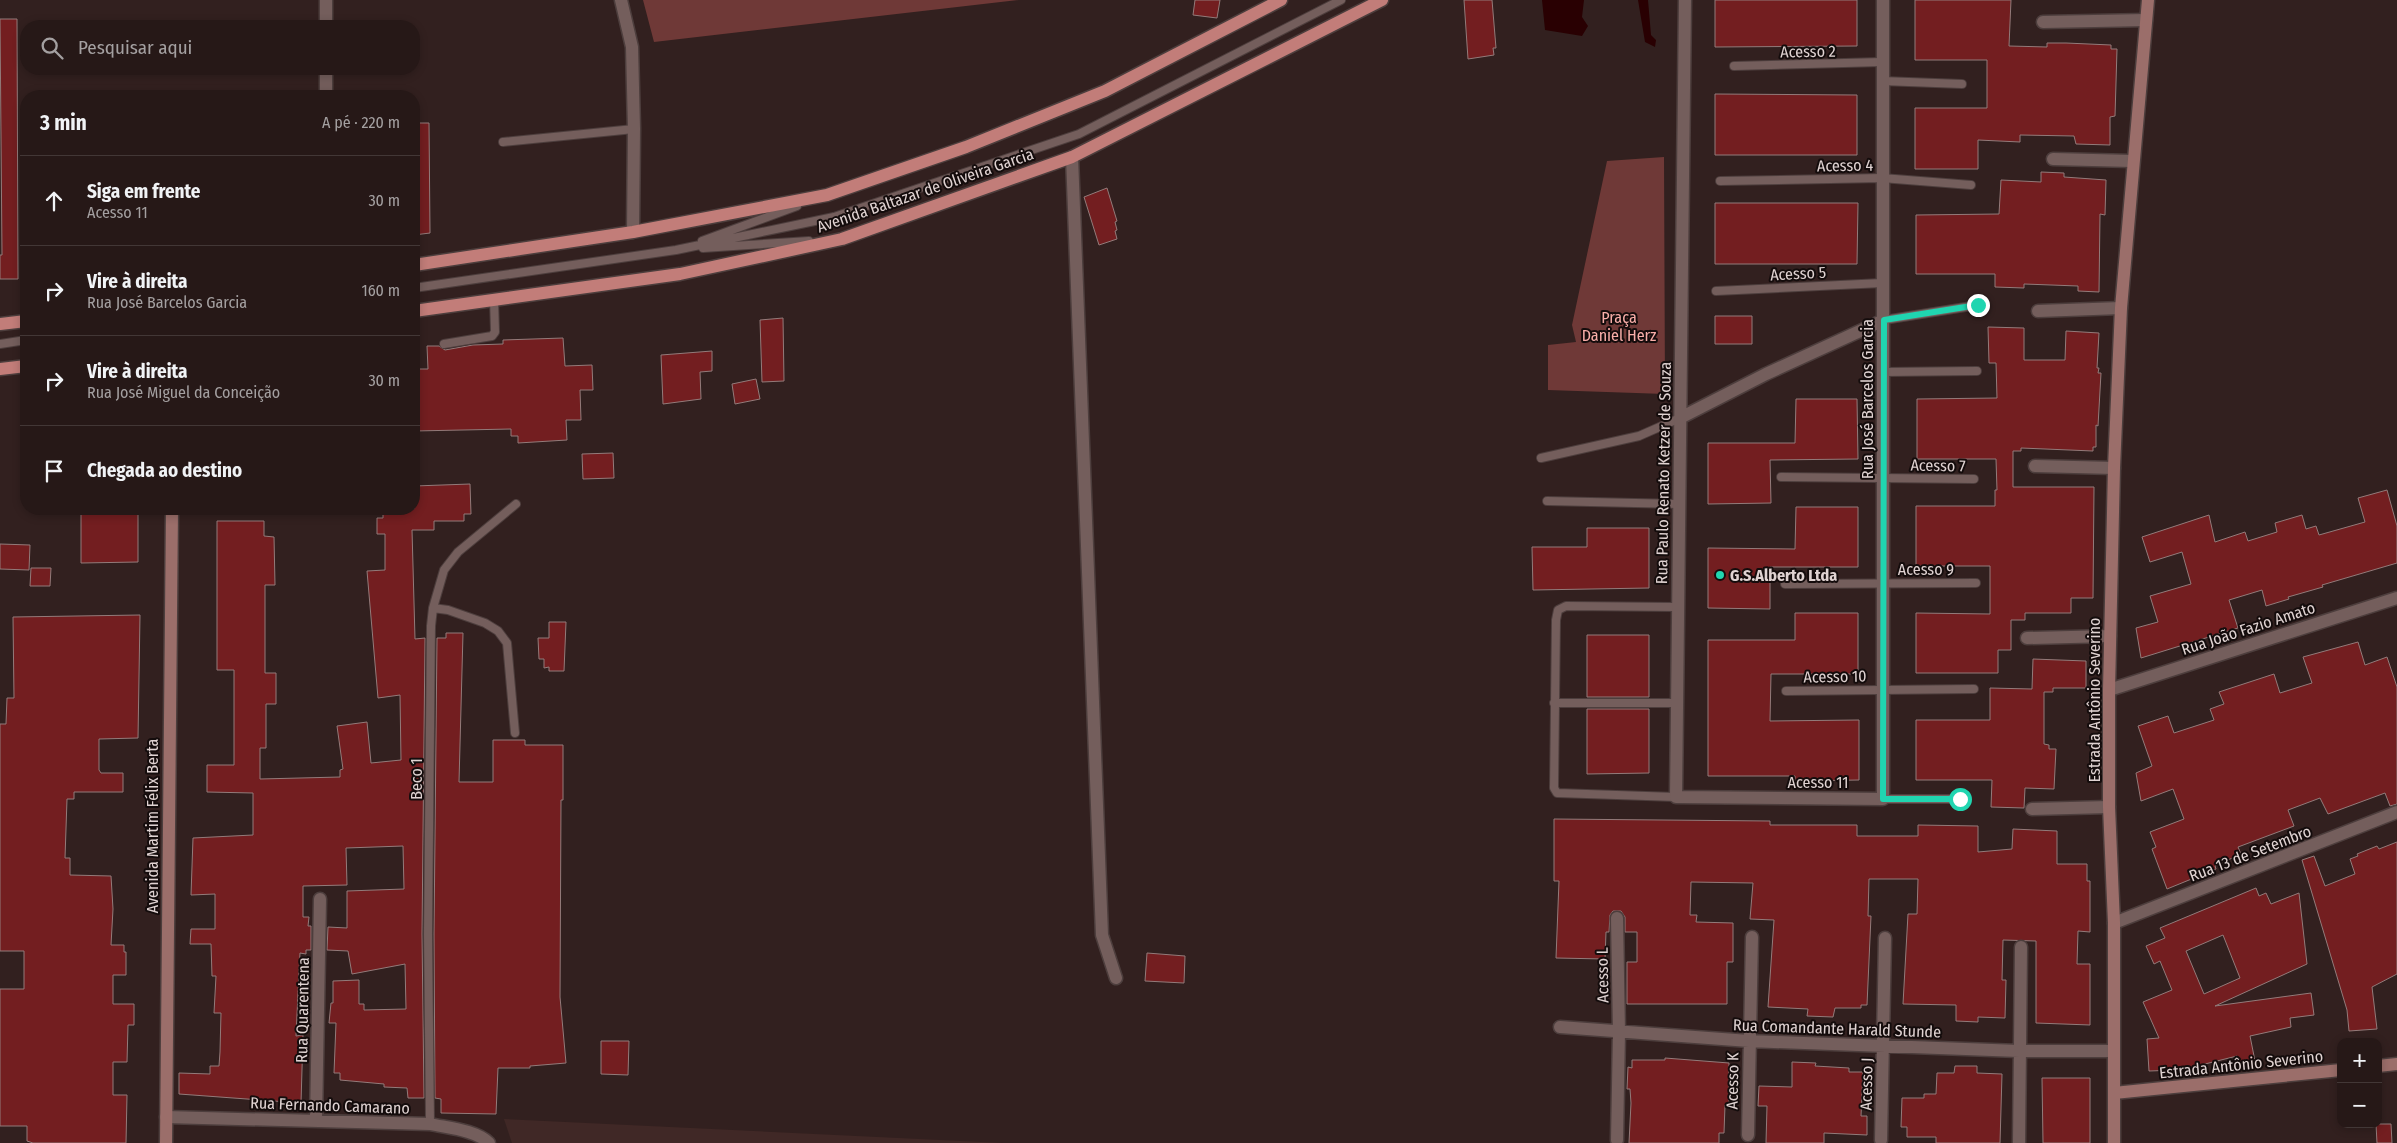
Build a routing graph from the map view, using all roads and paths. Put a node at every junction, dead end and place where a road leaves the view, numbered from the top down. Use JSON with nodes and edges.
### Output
{"nodes":[{"id":1,"x":326,"y":0,"type":"edge"},
{"id":2,"x":621,"y":0,"type":"edge"},
{"id":3,"x":1280,"y":0,"type":"edge"},
{"id":4,"x":1341,"y":0,"type":"edge"},
{"id":5,"x":1382,"y":0,"type":"edge"},
{"id":6,"x":1685,"y":0,"type":"edge"},
{"id":7,"x":1883,"y":0,"type":"edge"},
{"id":8,"x":2148,"y":0,"type":"edge"},
{"id":9,"x":326,"y":20,"type":"edge"},
{"id":10,"x":2146,"y":20,"type":"junction"},
{"id":11,"x":2043,"y":22,"type":"dead end"},
{"id":12,"x":1882,"y":62,"type":"junction"},
{"id":13,"x":1734,"y":66,"type":"dead end"},
{"id":14,"x":326,"y":75,"type":"edge"},
{"id":15,"x":1882,"y":81,"type":"junction"},
{"id":16,"x":1962,"y":84,"type":"dead end"},
{"id":17,"x":326,"y":90,"type":"edge"},
{"id":18,"x":634,"y":129,"type":"junction"},
{"id":19,"x":503,"y":142,"type":"dead end"},
{"id":20,"x":1072,"y":158,"type":"junction"},
{"id":21,"x":2053,"y":159,"type":"dead end"},
{"id":22,"x":2132,"y":161,"type":"junction"},
{"id":23,"x":1882,"y":178,"type":"junction"},
{"id":24,"x":1720,"y":181,"type":"dead end"},
{"id":25,"x":1971,"y":185,"type":"dead end"},
{"id":26,"x":827,"y":194,"type":"junction"},
{"id":27,"x":633,"y":232,"type":"junction"},
{"id":28,"x":842,"y":239,"type":"junction"},
{"id":29,"x":676,"y":250,"type":"junction"},
{"id":30,"x":420,"y":264,"type":"edge"},
{"id":31,"x":1882,"y":283,"type":"junction"},
{"id":32,"x":420,"y":287,"type":"edge"},
{"id":33,"x":1716,"y":291,"type":"dead end"},
{"id":34,"x":494,"y":299,"type":"junction"},
{"id":35,"x":1978,"y":305,"type":"dead end"},
{"id":36,"x":2121,"y":308,"type":"junction"},
{"id":37,"x":420,"y":310,"type":"edge"},
{"id":38,"x":2038,"y":311,"type":"dead end"},
{"id":39,"x":1884,"y":320,"type":"junction"},
{"id":40,"x":20,"y":322,"type":"edge"},
{"id":41,"x":0,"y":324,"type":"edge"},
{"id":42,"x":20,"y":341,"type":"edge"},
{"id":43,"x":0,"y":344,"type":"edge"},
{"id":44,"x":444,"y":344,"type":"dead end"},
{"id":45,"x":20,"y":367,"type":"edge"},
{"id":46,"x":0,"y":369,"type":"edge"},
{"id":47,"x":1977,"y":371,"type":"dead end"},
{"id":48,"x":1882,"y":372,"type":"junction"},
{"id":49,"x":1680,"y":418,"type":"junction"},
{"id":50,"x":1541,"y":458,"type":"dead end"},
{"id":51,"x":2035,"y":466,"type":"dead end"},
{"id":52,"x":2114,"y":468,"type":"junction"},
{"id":53,"x":1781,"y":477,"type":"dead end"},
{"id":54,"x":1883,"y":478,"type":"junction"},
{"id":55,"x":1974,"y":479,"type":"dead end"},
{"id":56,"x":1547,"y":500,"type":"dead end"},
{"id":57,"x":516,"y":504,"type":"dead end"},
{"id":58,"x":1679,"y":504,"type":"junction"},
{"id":59,"x":172,"y":515,"type":"edge"},
{"id":60,"x":1883,"y":583,"type":"junction"},
{"id":61,"x":1976,"y":583,"type":"dead end"},
{"id":62,"x":1785,"y":584,"type":"dead end"},
{"id":63,"x":2397,"y":598,"type":"edge"},
{"id":64,"x":1678,"y":607,"type":"junction"},
{"id":65,"x":433,"y":608,"type":"junction"},
{"id":66,"x":2110,"y":636,"type":"junction"},
{"id":67,"x":2027,"y":638,"type":"dead end"},
{"id":68,"x":1974,"y":689,"type":"dead end"},
{"id":69,"x":1883,"y":690,"type":"junction"},
{"id":70,"x":2108,"y":690,"type":"junction"},
{"id":71,"x":1786,"y":691,"type":"dead end"},
{"id":72,"x":1554,"y":703,"type":"junction"},
{"id":73,"x":1677,"y":703,"type":"junction"},
{"id":74,"x":515,"y":733,"type":"dead end"},
{"id":75,"x":1676,"y":797,"type":"junction"},
{"id":76,"x":1883,"y":799,"type":"junction"},
{"id":77,"x":1960,"y":799,"type":"dead end"},
{"id":78,"x":2109,"y":807,"type":"junction"},
{"id":79,"x":2032,"y":809,"type":"dead end"},
{"id":80,"x":2397,"y":812,"type":"edge"},
{"id":81,"x":320,"y":899,"type":"dead end"},
{"id":82,"x":1617,"y":918,"type":"dead end"},
{"id":83,"x":2114,"y":923,"type":"junction"},
{"id":84,"x":1752,"y":937,"type":"dead end"},
{"id":85,"x":1885,"y":938,"type":"dead end"},
{"id":86,"x":2021,"y":947,"type":"dead end"},
{"id":87,"x":1116,"y":978,"type":"dead end"},
{"id":88,"x":1560,"y":1027,"type":"dead end"},
{"id":89,"x":1619,"y":1032,"type":"junction"},
{"id":90,"x":1749,"y":1041,"type":"junction"},
{"id":91,"x":1882,"y":1046,"type":"junction"},
{"id":92,"x":2020,"y":1051,"type":"junction"},
{"id":93,"x":2113,"y":1051,"type":"junction"},
{"id":94,"x":2397,"y":1064,"type":"edge"},
{"id":95,"x":2382,"y":1066,"type":"edge"},
{"id":96,"x":2337,"y":1070,"type":"edge"},
{"id":97,"x":2114,"y":1093,"type":"junction"},
{"id":98,"x":166,"y":1117,"type":"junction"},
{"id":99,"x":2114,"y":1120,"type":"junction"},
{"id":100,"x":316,"y":1121,"type":"junction"},
{"id":101,"x":430,"y":1124,"type":"junction"},
{"id":102,"x":1748,"y":1135,"type":"dead end"},
{"id":103,"x":1617,"y":1140,"type":"dead end"},
{"id":104,"x":1881,"y":1140,"type":"dead end"},
{"id":105,"x":166,"y":1143,"type":"edge"},
{"id":106,"x":489,"y":1143,"type":"edge"},
{"id":107,"x":2019,"y":1143,"type":"edge"},
{"id":108,"x":2114,"y":1143,"type":"edge"},
{"id":109,"x":2125,"y":1143,"type":"edge"}],
"edges":[{"from":1,"to":9,"type":"street"},
{"from":2,"to":18,"type":"street"},
{"from":3,"to":26,"type":"main road","name":"Avenida Baltazar de Oliveira Garcia"},
{"from":4,"to":29,"type":"lane"},
{"from":5,"to":20,"type":"main road","name":"Avenida Baltazar de Oliveira Garcia"},
{"from":6,"to":49,"type":"street","name":"Rua Paulo Renato Ketzer de Souza"},
{"from":7,"to":12,"type":"street","name":"Rua José Barcelos Garcia"},
{"from":8,"to":10,"type":"main road","name":"Estrada Antônio Severino"},
{"from":10,"to":11,"type":"street"},
{"from":10,"to":22,"type":"main road","name":"Estrada Antônio Severino"},
{"from":12,"to":13,"type":"lane","name":"Acesso 2"},
{"from":12,"to":15,"type":"street","name":"Rua José Barcelos Garcia"},
{"from":14,"to":17,"type":"street"},
{"from":15,"to":16,"type":"lane"},
{"from":15,"to":23,"type":"street","name":"Rua José Barcelos Garcia"},
{"from":18,"to":19,"type":"lane"},
{"from":18,"to":27,"type":"street"},
{"from":20,"to":28,"type":"main road","name":"Avenida Baltazar de Oliveira Garcia"},
{"from":20,"to":87,"type":"street"},
{"from":21,"to":22,"type":"street"},
{"from":22,"to":36,"type":"main road","name":"Estrada Antônio Severino"},
{"from":23,"to":24,"type":"lane","name":"Acesso 4"},
{"from":23,"to":25,"type":"lane","name":"Acesso 4"},
{"from":23,"to":31,"type":"street","name":"Rua José Barcelos Garcia"},
{"from":26,"to":27,"type":"main road","name":"Avenida Baltazar de Oliveira Garcia"},
{"from":26,"to":29,"type":"lane"},
{"from":27,"to":30,"type":"main road","name":"Avenida Baltazar de Oliveira Garcia"},
{"from":28,"to":29,"type":"lane"},
{"from":28,"to":34,"type":"main road","name":"Avenida Baltazar de Oliveira Garcia"},
{"from":29,"to":32,"type":"lane"},
{"from":31,"to":33,"type":"lane","name":"Acesso 5"},
{"from":31,"to":39,"type":"street","name":"Rua José Barcelos Garcia"},
{"from":34,"to":37,"type":"main road","name":"Avenida Baltazar de Oliveira Garcia"},
{"from":34,"to":44,"type":"lane"},
{"from":35,"to":39,"type":"lane"},
{"from":36,"to":38,"type":"street"},
{"from":36,"to":52,"type":"main road","name":"Estrada Antônio Severino"},
{"from":39,"to":48,"type":"street","name":"Rua José Barcelos Garcia"},
{"from":39,"to":49,"type":"street"},
{"from":40,"to":41,"type":"main road"},
{"from":42,"to":43,"type":"lane"},
{"from":45,"to":46,"type":"main road"},
{"from":47,"to":48,"type":"lane"},
{"from":48,"to":54,"type":"street","name":"Rua José Barcelos Garcia"},
{"from":49,"to":50,"type":"lane"},
{"from":49,"to":58,"type":"street","name":"Rua Paulo Renato Ketzer de Souza"},
{"from":51,"to":52,"type":"street"},
{"from":52,"to":66,"type":"main road","name":"Estrada Antônio Severino"},
{"from":53,"to":54,"type":"lane","name":"Acesso 7"},
{"from":54,"to":55,"type":"lane","name":"Acesso 7"},
{"from":54,"to":60,"type":"street","name":"Rua José Barcelos Garcia"},
{"from":56,"to":58,"type":"lane"},
{"from":57,"to":65,"type":"lane","name":"Beco 1"},
{"from":58,"to":64,"type":"street","name":"Rua Paulo Renato Ketzer de Souza"},
{"from":59,"to":98,"type":"main road","name":"Avenida Martim Félix Berta"},
{"from":60,"to":61,"type":"lane","name":"Acesso 9"},
{"from":60,"to":62,"type":"lane","name":"Acesso 9"},
{"from":60,"to":69,"type":"street","name":"Rua José Barcelos Garcia"},
{"from":63,"to":70,"type":"street","name":"Rua João Fazio Amato"},
{"from":64,"to":72,"type":"lane"},
{"from":64,"to":73,"type":"street","name":"Rua Paulo Renato Ketzer de Souza"},
{"from":65,"to":74,"type":"lane"},
{"from":65,"to":101,"type":"lane","name":"Beco 1"},
{"from":66,"to":67,"type":"street"},
{"from":66,"to":70,"type":"main road","name":"Estrada Antônio Severino"},
{"from":68,"to":69,"type":"lane","name":"Acesso 10"},
{"from":69,"to":71,"type":"lane","name":"Acesso 10"},
{"from":69,"to":76,"type":"street","name":"Rua José Barcelos Garcia"},
{"from":70,"to":78,"type":"main road","name":"Estrada Antônio Severino"},
{"from":72,"to":73,"type":"lane"},
{"from":72,"to":75,"type":"lane"},
{"from":73,"to":75,"type":"street","name":"Rua Paulo Renato Ketzer de Souza"},
{"from":75,"to":76,"type":"street","name":"Acesso 11"},
{"from":76,"to":77,"type":"lane","name":"Acesso 11"},
{"from":78,"to":79,"type":"street"},
{"from":78,"to":83,"type":"main road","name":"Estrada Antônio Severino"},
{"from":80,"to":83,"type":"street","name":"Rua 13 de Setembro"},
{"from":81,"to":100,"type":"street","name":"Rua Quarentena"},
{"from":82,"to":89,"type":"street","name":"Acesso L"},
{"from":83,"to":93,"type":"main road","name":"Estrada Antônio Severino"},
{"from":84,"to":90,"type":"street","name":"Acesso K"},
{"from":85,"to":91,"type":"street","name":"Acesso J"},
{"from":86,"to":92,"type":"street"},
{"from":88,"to":89,"type":"street","name":"Rua Comandante Harald Stunde"},
{"from":89,"to":90,"type":"street","name":"Rua Comandante Harald Stunde"},
{"from":89,"to":103,"type":"street","name":"Acesso L"},
{"from":90,"to":91,"type":"street","name":"Rua Comandante Harald Stunde"},
{"from":90,"to":102,"type":"street","name":"Acesso K"},
{"from":91,"to":92,"type":"street","name":"Rua Comandante Harald Stunde"},
{"from":91,"to":104,"type":"street","name":"Acesso J"},
{"from":92,"to":93,"type":"street","name":"Rua Comandante Harald Stunde"},
{"from":92,"to":107,"type":"street"},
{"from":93,"to":97,"type":"main road","name":"Estrada Antônio Severino"},
{"from":94,"to":95,"type":"main road"},
{"from":96,"to":97,"type":"main road","name":"Estrada Antônio Severino"},
{"from":97,"to":99,"type":"main road","name":"Estrada Antônio Severino"},
{"from":98,"to":100,"type":"street","name":"Rua Fernando Camarano"},
{"from":98,"to":105,"type":"main road","name":"Avenida Martim Félix Berta"},
{"from":99,"to":108,"type":"main road","name":"Estrada Antônio Severino"},
{"from":99,"to":109,"type":"main road"},
{"from":100,"to":101,"type":"street","name":"Rua Fernando Camarano"},
{"from":101,"to":106,"type":"street","name":"Rua Fernando Camarano"}]}
